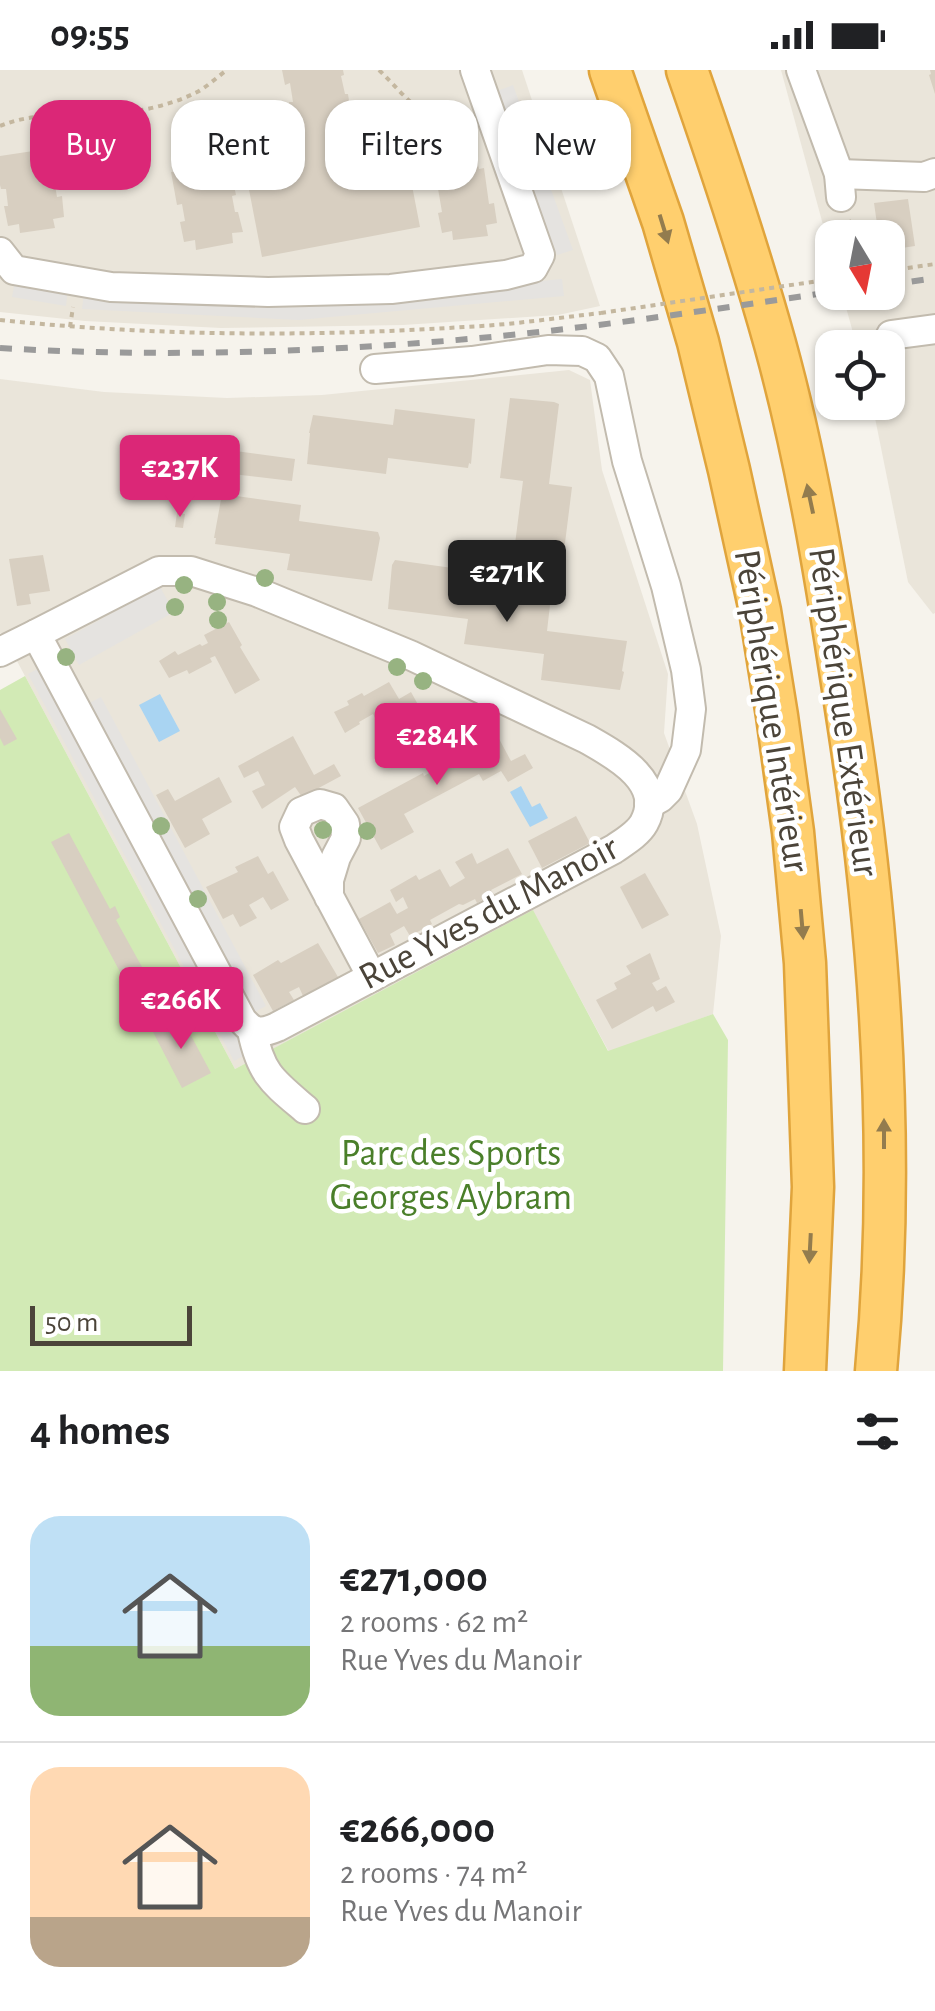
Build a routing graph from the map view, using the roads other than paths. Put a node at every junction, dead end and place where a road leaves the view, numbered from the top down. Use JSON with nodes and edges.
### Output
{"nodes":[{"id":1,"x":475,"y":70,"type":"edge"},
{"id":2,"x":610,"y":70,"type":"edge"},
{"id":3,"x":687,"y":70,"type":"edge"},
{"id":4,"x":802,"y":70,"type":"edge"},
{"id":5,"x":935,"y":173,"type":"edge"},
{"id":6,"x":0,"y":252,"type":"edge"},
{"id":7,"x":935,"y":329,"type":"edge"},
{"id":8,"x":905,"y":333,"type":"edge"},
{"id":9,"x":375,"y":368,"type":"dead end"},
{"id":10,"x":36,"y":634,"type":"junction"},
{"id":11,"x":0,"y":652,"type":"edge"},
{"id":12,"x":648,"y":804,"type":"junction"},
{"id":13,"x":329,"y":897,"type":"dead end"},
{"id":14,"x":372,"y":977,"type":"junction"},
{"id":15,"x":252,"y":1031,"type":"junction"},
{"id":16,"x":305,"y":1110,"type":"dead end"},
{"id":17,"x":806,"y":1328,"type":"junction"},
{"id":18,"x":794,"y":1371,"type":"edge"},
{"id":19,"x":805,"y":1371,"type":"edge"},
{"id":20,"x":876,"y":1371,"type":"edge"}],
"edges":[{"from":1,"to":6,"type":"street"},
{"from":2,"to":17,"type":"highway","name":"Périphérique Intérieur","one_way":true},
{"from":20,"to":3,"type":"highway","name":"Périphérique Extérieur","one_way":true},
{"from":4,"to":5,"type":"street"},
{"from":7,"to":8,"type":"street"},
{"from":9,"to":12,"type":"street"},
{"from":10,"to":11,"type":"street","name":"Rue Yves du Manoir"},
{"from":10,"to":12,"type":"street","name":"Rue Yves du Manoir"},
{"from":10,"to":15,"type":"street"},
{"from":12,"to":14,"type":"street","name":"Rue Yves du Manoir"},
{"from":13,"to":14,"type":"street"},
{"from":14,"to":15,"type":"street","name":"Rue Yves du Manoir"},
{"from":15,"to":16,"type":"street"},
{"from":17,"to":18,"type":"highway"},
{"from":17,"to":19,"type":"highway","name":"Périphérique Intérieur"}]}
